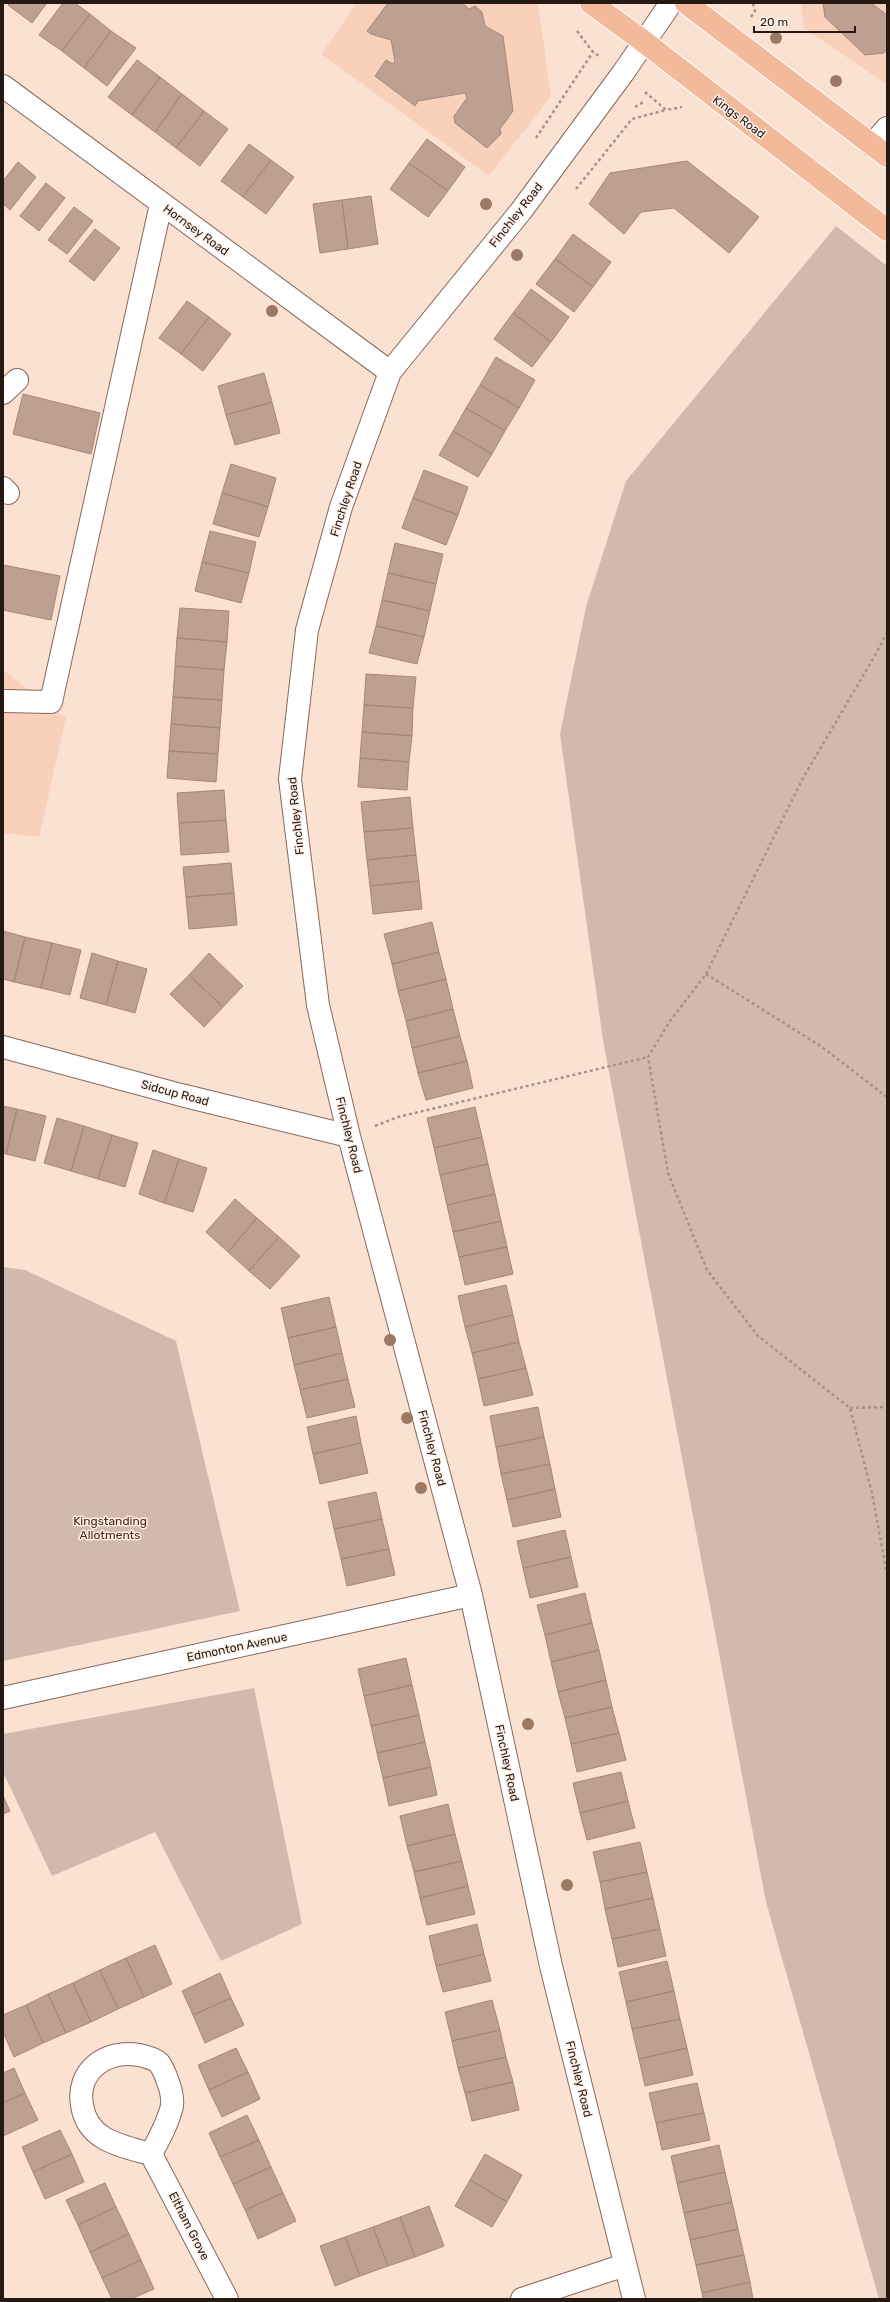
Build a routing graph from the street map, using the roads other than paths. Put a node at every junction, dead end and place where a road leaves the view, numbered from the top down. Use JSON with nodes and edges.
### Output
{"nodes":[{"id":1,"x":591,"y":3,"type":"edge"},
{"id":2,"x":671,"y":3,"type":"edge"},
{"id":3,"x":686,"y":3,"type":"edge"},
{"id":4,"x":643,"y":41,"type":"junction"},
{"id":5,"x":3,"y":86,"type":"edge"},
{"id":6,"x":887,"y":128,"type":"edge"},
{"id":7,"x":880,"y":151,"type":"edge"},
{"id":8,"x":161,"y":204,"type":"junction"},
{"id":9,"x":887,"y":230,"type":"edge"},
{"id":10,"x":390,"y":372,"type":"junction"},
{"id":11,"x":3,"y":701,"type":"edge"},
{"id":12,"x":3,"y":1047,"type":"edge"},
{"id":13,"x":348,"y":1136,"type":"junction"},
{"id":14,"x":471,"y":1595,"type":"junction"},
{"id":15,"x":3,"y":1698,"type":"edge"},
{"id":16,"x":151,"y":2154,"type":"junction"},
{"id":17,"x":626,"y":2265,"type":"junction"},
{"id":18,"x":227,"y":2299,"type":"edge"},
{"id":19,"x":522,"y":2299,"type":"edge"},
{"id":20,"x":634,"y":2299,"type":"edge"}],
"edges":[{"from":1,"to":4,"type":"main road","name":"Kings Road"},
{"from":2,"to":4,"type":"street","name":"Finchley Road"},
{"from":3,"to":7,"type":"main road"},
{"from":4,"to":9,"type":"main road","name":"Kings Road"},
{"from":4,"to":10,"type":"street","name":"Finchley Road"},
{"from":5,"to":8,"type":"street","name":"Hornsey Road"},
{"from":6,"to":7,"type":"street"},
{"from":8,"to":10,"type":"street","name":"Hornsey Road"},
{"from":8,"to":11,"type":"street"},
{"from":10,"to":13,"type":"street","name":"Finchley Road"},
{"from":12,"to":13,"type":"street","name":"Sidcup Road"},
{"from":13,"to":14,"type":"street","name":"Finchley Road"},
{"from":14,"to":15,"type":"street","name":"Edmonton Avenue"},
{"from":14,"to":17,"type":"street","name":"Finchley Road"},
{"from":16,"to":16,"type":"street"},
{"from":16,"to":18,"type":"street","name":"Eltham Grove"},
{"from":17,"to":19,"type":"street"},
{"from":17,"to":20,"type":"street","name":"Finchley Road"}]}
